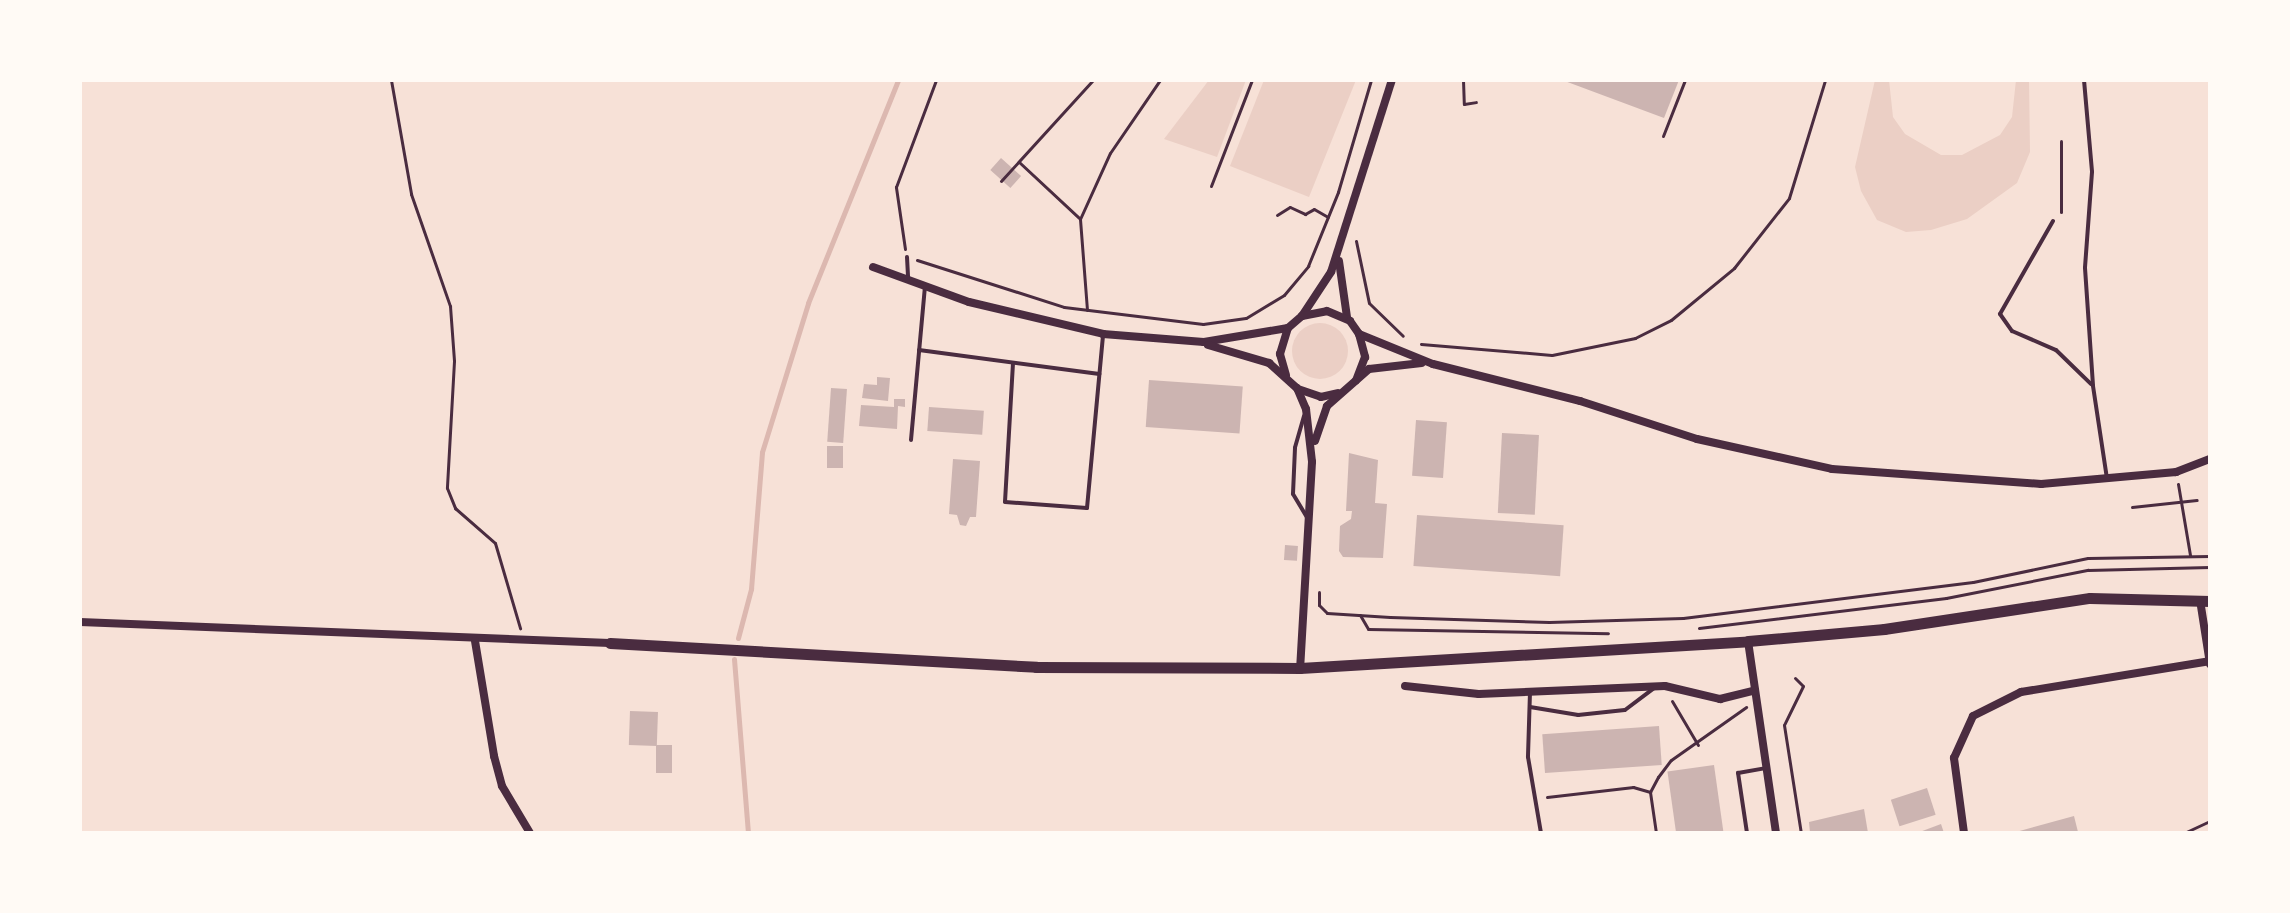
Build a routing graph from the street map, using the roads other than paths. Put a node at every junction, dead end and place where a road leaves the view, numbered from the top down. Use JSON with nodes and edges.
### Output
{"nodes":[{"id":1,"x":1392,"y":80,"type":"edge"},
{"id":2,"x":2084,"y":80,"type":"edge"},
{"id":3,"x":2053,"y":221,"type":"dead end"},
{"id":4,"x":1342,"y":236,"type":"junction"},
{"id":5,"x":907,"y":257,"type":"road end"},
{"id":6,"x":873,"y":267,"type":"dead end"},
{"id":7,"x":908,"y":281,"type":"junction"},
{"id":8,"x":925,"y":287,"type":"junction"},
{"id":9,"x":1302,"y":316,"type":"junction"},
{"id":10,"x":1350,"y":321,"type":"junction"},
{"id":11,"x":1288,"y":328,"type":"junction"},
{"id":12,"x":1103,"y":334,"type":"junction"},
{"id":13,"x":1359,"y":334,"type":"junction"},
{"id":14,"x":1192,"y":342,"type":"junction"},
{"id":15,"x":919,"y":350,"type":"junction"},
{"id":16,"x":1013,"y":363,"type":"junction"},
{"id":17,"x":1433,"y":364,"type":"junction"},
{"id":18,"x":1099,"y":374,"type":"junction"},
{"id":19,"x":1288,"y":379,"type":"junction"},
{"id":20,"x":1356,"y":380,"type":"junction"},
{"id":21,"x":2093,"y":386,"type":"junction"},
{"id":22,"x":1297,"y":388,"type":"junction"},
{"id":23,"x":1346,"y":389,"type":"junction"},
{"id":24,"x":1306,"y":409,"type":"junction"},
{"id":25,"x":911,"y":440,"type":"dead end"},
{"id":26,"x":2210,"y":459,"type":"edge"},
{"id":27,"x":1312,"y":462,"type":"junction"},
{"id":28,"x":2107,"y":481,"type":"junction"},
{"id":29,"x":1309,"y":519,"type":"junction"},
{"id":30,"x":2205,"y":600,"type":"edge"},
{"id":31,"x":80,"y":622,"type":"edge"},
{"id":32,"x":475,"y":641,"type":"junction"},
{"id":33,"x":1748,"y":641,"type":"junction"},
{"id":34,"x":610,"y":643,"type":"joint"},
{"id":35,"x":2210,"y":662,"type":"edge"},
{"id":36,"x":1300,"y":668,"type":"junction"},
{"id":37,"x":1405,"y":686,"type":"dead end"},
{"id":38,"x":1661,"y":686,"type":"junction"},
{"id":39,"x":1530,"y":692,"type":"junction"},
{"id":40,"x":1756,"y":695,"type":"junction"},
{"id":41,"x":1530,"y":707,"type":"junction"},
{"id":42,"x":1766,"y":768,"type":"junction"},
{"id":43,"x":530,"y":833,"type":"edge"},
{"id":44,"x":1541,"y":833,"type":"edge"},
{"id":45,"x":1747,"y":833,"type":"edge"},
{"id":46,"x":1776,"y":833,"type":"edge"},
{"id":47,"x":1964,"y":833,"type":"edge"}],
"edges":[{"from":1,"to":4,"type":"street"},
{"from":2,"to":21,"type":"lane"},
{"from":3,"to":21,"type":"lane"},
{"from":4,"to":9,"type":"street"},
{"from":4,"to":10,"type":"street"},
{"from":5,"to":7,"type":"lane"},
{"from":6,"to":7,"type":"street"},
{"from":7,"to":8,"type":"street"},
{"from":8,"to":12,"type":"street"},
{"from":8,"to":15,"type":"lane"},
{"from":9,"to":10,"type":"street"},
{"from":9,"to":11,"type":"street"},
{"from":10,"to":13,"type":"street"},
{"from":11,"to":14,"type":"street"},
{"from":11,"to":19,"type":"street"},
{"from":12,"to":14,"type":"street"},
{"from":12,"to":18,"type":"lane"},
{"from":13,"to":17,"type":"street"},
{"from":13,"to":20,"type":"street"},
{"from":14,"to":19,"type":"street"},
{"from":15,"to":16,"type":"lane"},
{"from":15,"to":25,"type":"lane"},
{"from":16,"to":18,"type":"lane"},
{"from":16,"to":18,"type":"lane"},
{"from":17,"to":20,"type":"street"},
{"from":17,"to":28,"type":"street"},
{"from":19,"to":22,"type":"street"},
{"from":20,"to":23,"type":"street"},
{"from":21,"to":28,"type":"lane"},
{"from":22,"to":23,"type":"street"},
{"from":22,"to":24,"type":"street"},
{"from":23,"to":27,"type":"street"},
{"from":24,"to":27,"type":"street"},
{"from":24,"to":29,"type":"lane"},
{"from":26,"to":28,"type":"street"},
{"from":27,"to":29,"type":"street"},
{"from":29,"to":36,"type":"street"},
{"from":30,"to":33,"type":"main road"},
{"from":30,"to":35,"type":"street"},
{"from":31,"to":32,"type":"street"},
{"from":32,"to":34,"type":"street"},
{"from":32,"to":43,"type":"street"},
{"from":33,"to":36,"type":"main road"},
{"from":33,"to":40,"type":"street"},
{"from":34,"to":36,"type":"main road"},
{"from":35,"to":47,"type":"street"},
{"from":37,"to":39,"type":"street"},
{"from":38,"to":39,"type":"street"},
{"from":38,"to":40,"type":"street"},
{"from":38,"to":41,"type":"lane"},
{"from":39,"to":41,"type":"lane"},
{"from":40,"to":42,"type":"street"},
{"from":41,"to":44,"type":"lane"},
{"from":42,"to":45,"type":"lane"},
{"from":42,"to":46,"type":"street"}]}
